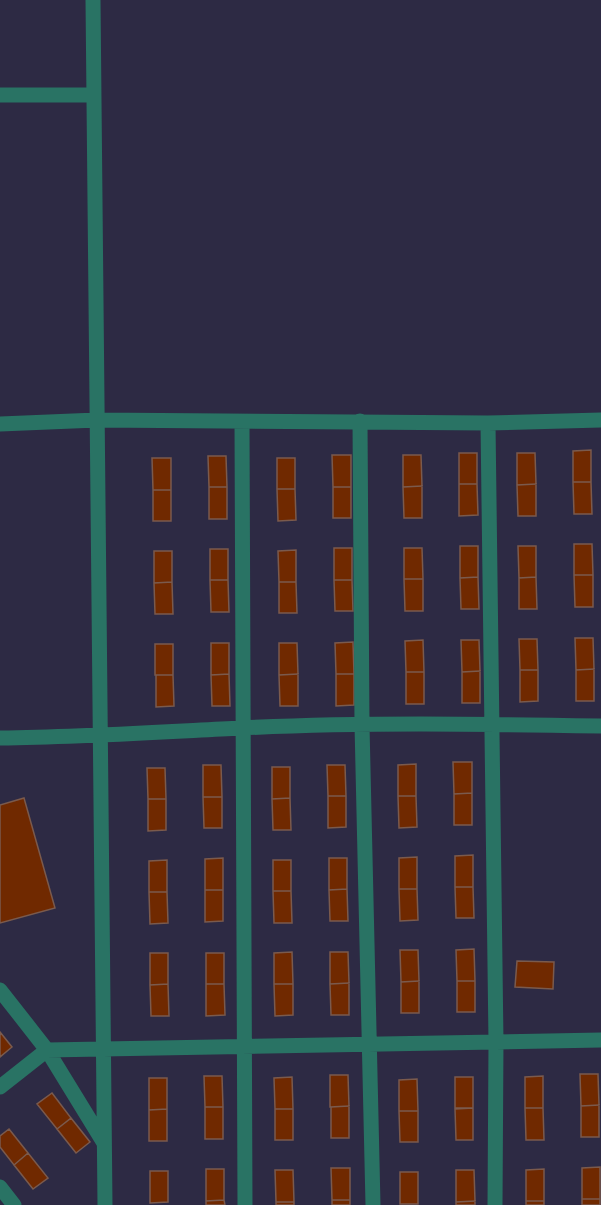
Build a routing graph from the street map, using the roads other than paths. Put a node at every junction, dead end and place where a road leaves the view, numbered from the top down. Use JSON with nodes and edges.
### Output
{"nodes":[{"id":1,"x":93,"y":0,"type":"edge"},
{"id":2,"x":0,"y":95,"type":"edge"},
{"id":3,"x":94,"y":95,"type":"junction"},
{"id":4,"x":97,"y":420,"type":"junction"},
{"id":5,"x":601,"y":420,"type":"edge"},
{"id":6,"x":360,"y":421,"type":"junction"},
{"id":7,"x":242,"y":422,"type":"junction"},
{"id":8,"x":488,"y":423,"type":"junction"},
{"id":9,"x":0,"y":424,"type":"edge"},
{"id":10,"x":491,"y":724,"type":"junction"},
{"id":11,"x":362,"y":725,"type":"junction"},
{"id":12,"x":601,"y":726,"type":"edge"},
{"id":13,"x":242,"y":728,"type":"junction"},
{"id":14,"x":101,"y":737,"type":"junction"},
{"id":15,"x":0,"y":738,"type":"edge"},
{"id":16,"x":0,"y":990,"type":"edge"},
{"id":17,"x":601,"y":1040,"type":"edge"},
{"id":18,"x":496,"y":1042,"type":"junction"},
{"id":19,"x":370,"y":1044,"type":"junction"},
{"id":20,"x":245,"y":1045,"type":"junction"},
{"id":21,"x":104,"y":1049,"type":"junction"},
{"id":22,"x":47,"y":1050,"type":"junction"},
{"id":23,"x":0,"y":1087,"type":"edge"},
{"id":24,"x":105,"y":1144,"type":"junction"},
{"id":25,"x":0,"y":1187,"type":"edge"},
{"id":26,"x":14,"y":1205,"type":"edge"},
{"id":27,"x":105,"y":1205,"type":"edge"},
{"id":28,"x":245,"y":1205,"type":"edge"},
{"id":29,"x":373,"y":1205,"type":"edge"},
{"id":30,"x":495,"y":1205,"type":"edge"}],
"edges":[{"from":1,"to":3,"type":"street"},
{"from":2,"to":3,"type":"street"},
{"from":3,"to":4,"type":"street"},
{"from":4,"to":7,"type":"street"},
{"from":4,"to":9,"type":"street"},
{"from":4,"to":14,"type":"street"},
{"from":5,"to":8,"type":"street"},
{"from":6,"to":7,"type":"street"},
{"from":6,"to":8,"type":"street"},
{"from":6,"to":11,"type":"street"},
{"from":7,"to":13,"type":"street"},
{"from":8,"to":10,"type":"street"},
{"from":10,"to":11,"type":"street"},
{"from":10,"to":12,"type":"street"},
{"from":10,"to":18,"type":"street"},
{"from":11,"to":13,"type":"street"},
{"from":11,"to":19,"type":"street"},
{"from":13,"to":14,"type":"street"},
{"from":13,"to":20,"type":"street"},
{"from":14,"to":15,"type":"street"},
{"from":14,"to":21,"type":"street"},
{"from":16,"to":22,"type":"street"},
{"from":17,"to":18,"type":"street"},
{"from":18,"to":19,"type":"street"},
{"from":18,"to":30,"type":"street"},
{"from":19,"to":20,"type":"street"},
{"from":19,"to":29,"type":"street"},
{"from":20,"to":21,"type":"street"},
{"from":20,"to":28,"type":"street"},
{"from":21,"to":22,"type":"street"},
{"from":21,"to":24,"type":"street"},
{"from":22,"to":23,"type":"street"},
{"from":22,"to":24,"type":"street"},
{"from":24,"to":27,"type":"street"},
{"from":25,"to":26,"type":"street"}]}
